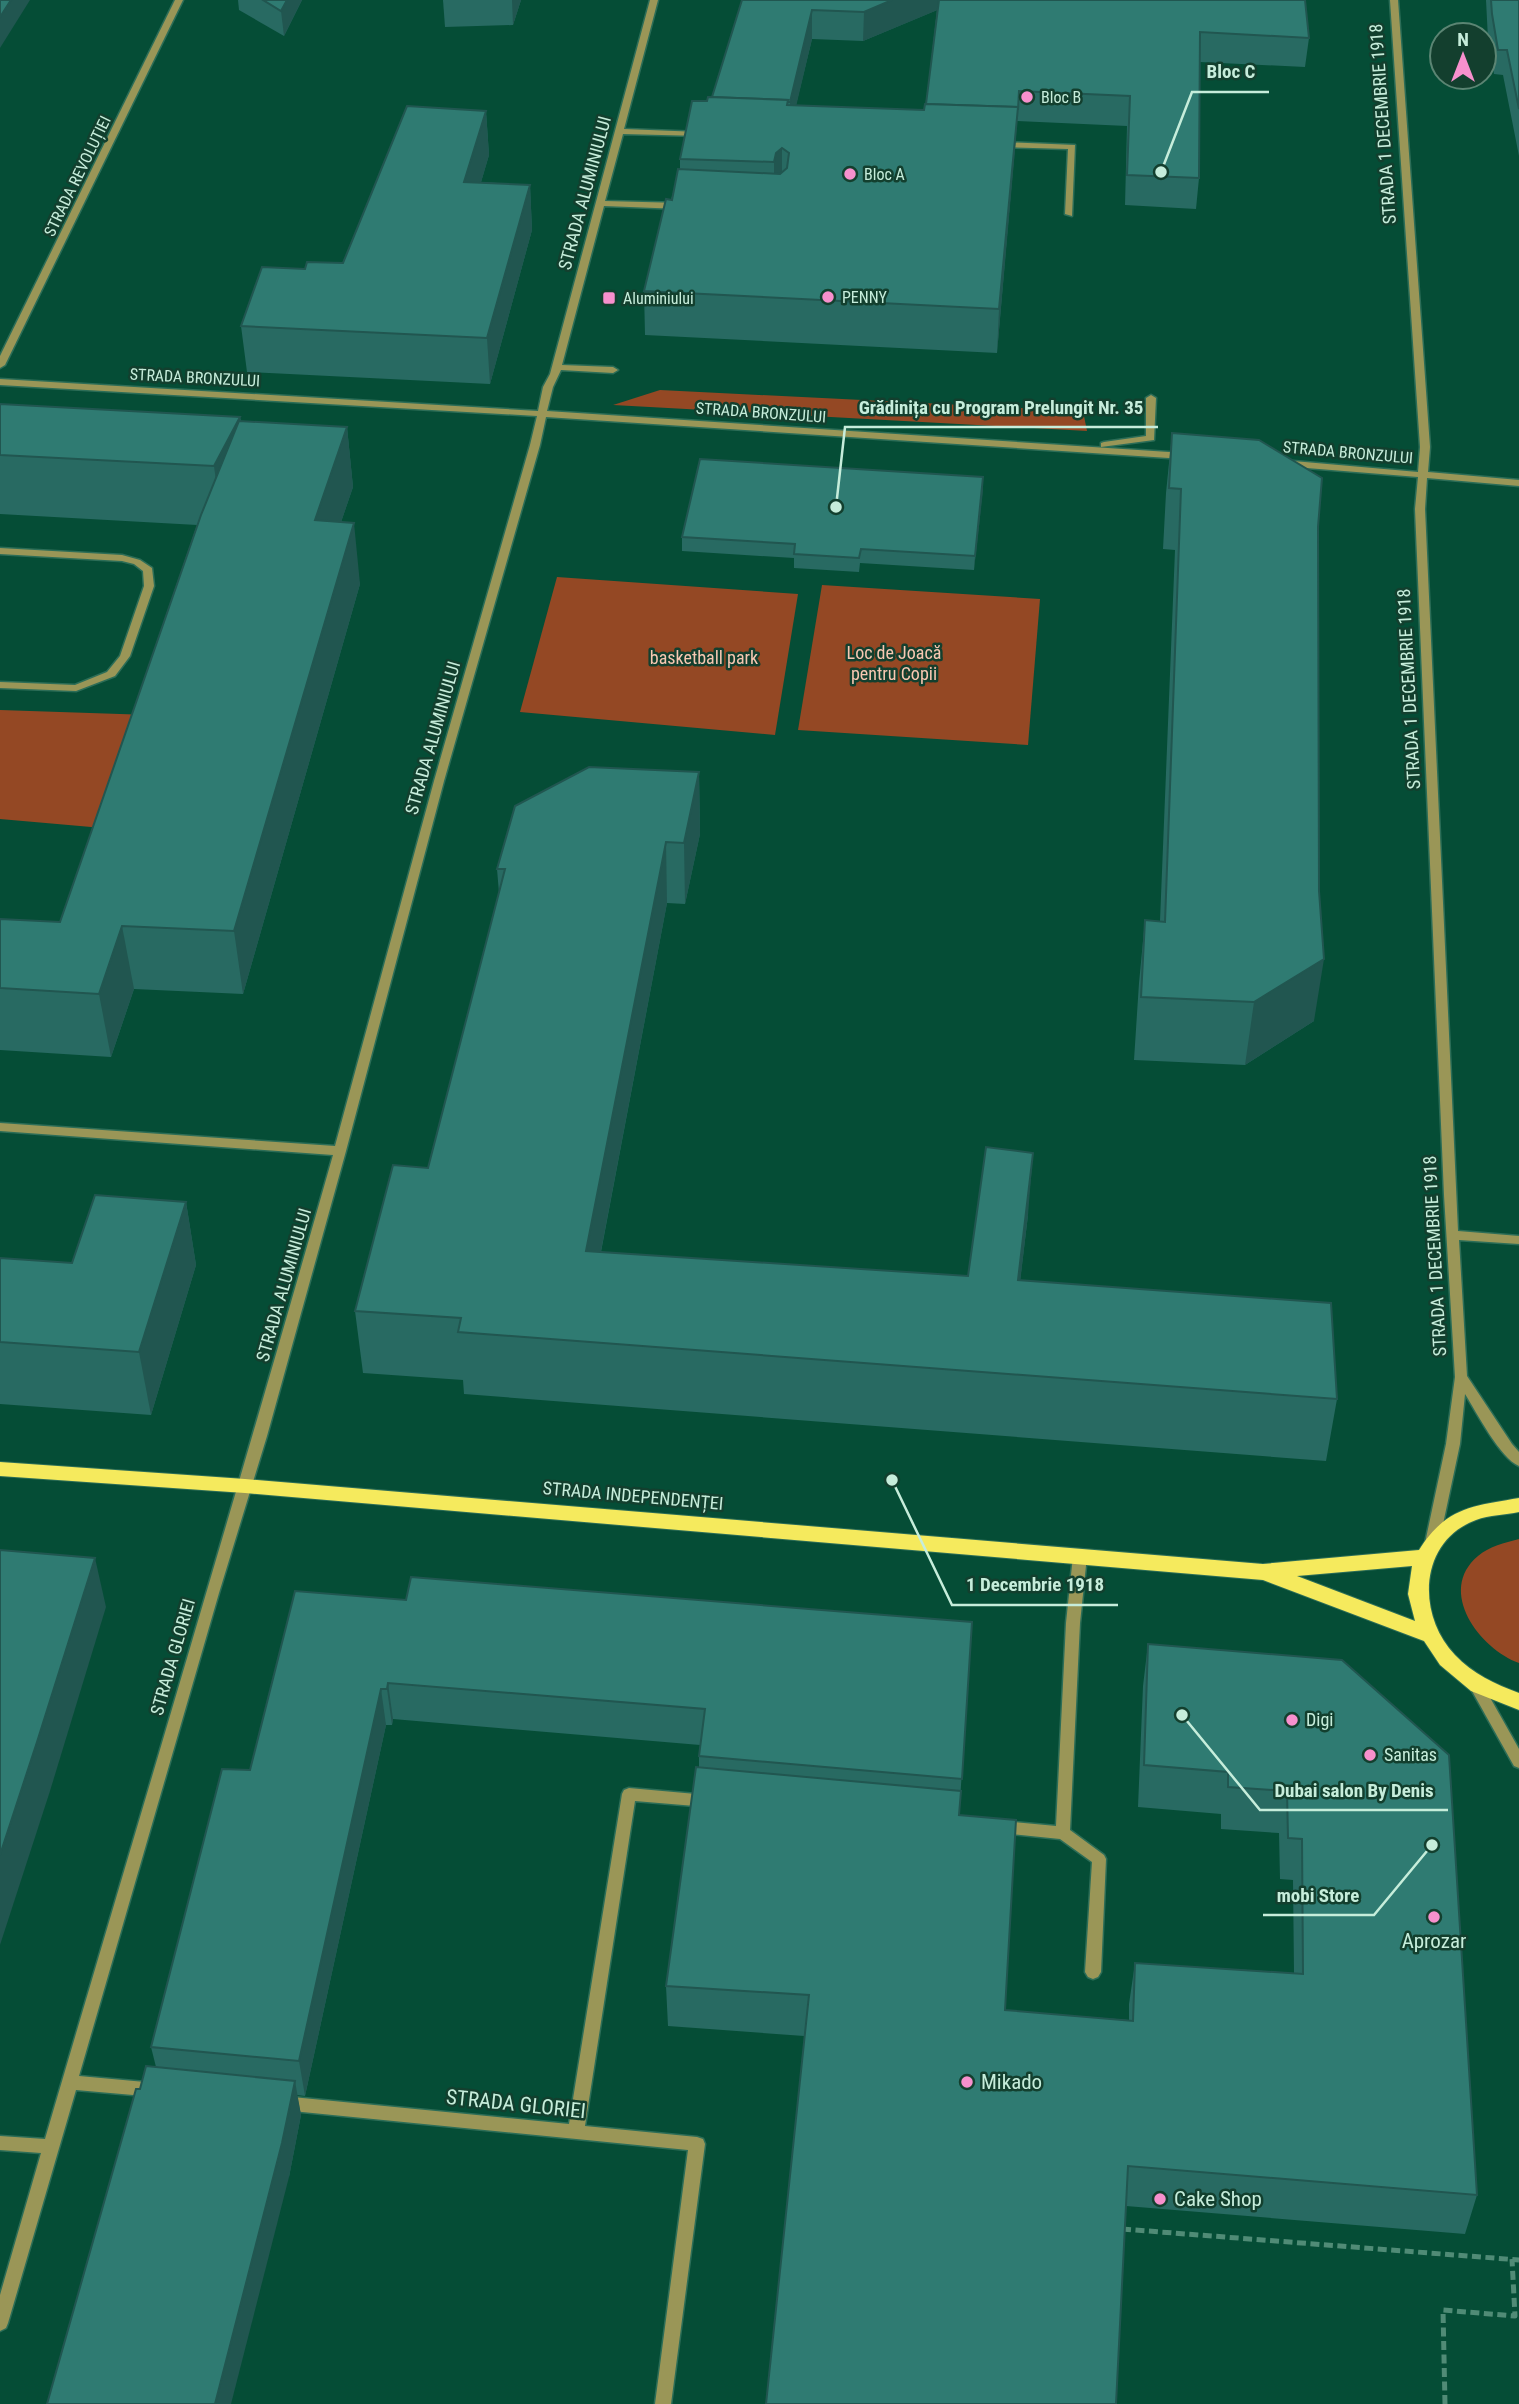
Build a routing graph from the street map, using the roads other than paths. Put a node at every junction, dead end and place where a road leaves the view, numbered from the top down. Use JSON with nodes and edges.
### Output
{"nodes":[{"id":1,"x":178,"y":0,"type":"edge"},
{"id":2,"x":654,"y":0,"type":"edge"},
{"id":3,"x":1394,"y":0,"type":"edge"},
{"id":4,"x":620,"y":131,"type":"junction"},
{"id":5,"x":717,"y":134,"type":"edge"},
{"id":6,"x":990,"y":144,"type":"edge"},
{"id":7,"x":601,"y":203,"type":"junction"},
{"id":8,"x":698,"y":207,"type":"edge"},
{"id":9,"x":1069,"y":214,"type":"dead end"},
{"id":10,"x":0,"y":365,"type":"edge"},
{"id":11,"x":557,"y":367,"type":"junction"},
{"id":12,"x":613,"y":370,"type":"dead end"},
{"id":13,"x":0,"y":382,"type":"edge"},
{"id":14,"x":1151,"y":398,"type":"dead end"},
{"id":15,"x":543,"y":414,"type":"junction"},
{"id":16,"x":1081,"y":449,"type":"junction"},
{"id":17,"x":1192,"y":457,"type":"edge"},
{"id":18,"x":1275,"y":462,"type":"edge"},
{"id":19,"x":1422,"y":474,"type":"junction"},
{"id":20,"x":1519,"y":483,"type":"edge"},
{"id":21,"x":0,"y":551,"type":"edge"},
{"id":22,"x":0,"y":685,"type":"edge"},
{"id":23,"x":0,"y":1127,"type":"edge"},
{"id":24,"x":340,"y":1151,"type":"junction"},
{"id":25,"x":1453,"y":1235,"type":"junction"},
{"id":26,"x":1519,"y":1240,"type":"edge"},
{"id":27,"x":1461,"y":1377,"type":"junction"},
{"id":28,"x":1519,"y":1461,"type":"edge"},
{"id":29,"x":0,"y":1469,"type":"edge"},
{"id":30,"x":245,"y":1486,"type":"junction"},
{"id":31,"x":1519,"y":1505,"type":"edge"},
{"id":32,"x":1428,"y":1550,"type":"junction"},
{"id":33,"x":1080,"y":1556,"type":"junction"},
{"id":34,"x":1263,"y":1572,"type":"junction"},
{"id":35,"x":1427,"y":1634,"type":"junction"},
{"id":36,"x":1473,"y":1682,"type":"junction"},
{"id":37,"x":1519,"y":1702,"type":"edge"},
{"id":38,"x":1519,"y":1762,"type":"edge"},
{"id":39,"x":724,"y":1803,"type":"edge"},
{"id":40,"x":981,"y":1826,"type":"edge"},
{"id":41,"x":1063,"y":1833,"type":"junction"},
{"id":42,"x":1093,"y":1972,"type":"dead end"},
{"id":43,"x":69,"y":2082,"type":"junction"},
{"id":44,"x":179,"y":2093,"type":"edge"},
{"id":45,"x":261,"y":2101,"type":"edge"},
{"id":46,"x":576,"y":2132,"type":"junction"},
{"id":47,"x":0,"y":2143,"type":"edge"},
{"id":48,"x":52,"y":2147,"type":"junction"},
{"id":49,"x":0,"y":2323,"type":"edge"},
{"id":50,"x":663,"y":2404,"type":"edge"}],
"edges":[{"from":1,"to":10,"type":"street","name":"STRADA REVOLUȚIEI"},
{"from":2,"to":4,"type":"street","name":"STRADA ALUMINIULUI"},
{"from":3,"to":19,"type":"street","name":"STRADA 1 DECEMBRIE 1918"},
{"from":4,"to":5,"type":"street"},
{"from":4,"to":7,"type":"street","name":"STRADA ALUMINIULUI"},
{"from":6,"to":9,"type":"street"},
{"from":7,"to":8,"type":"street"},
{"from":7,"to":11,"type":"street","name":"STRADA ALUMINIULUI"},
{"from":11,"to":12,"type":"street"},
{"from":11,"to":15,"type":"street","name":"STRADA ALUMINIULUI"},
{"from":13,"to":15,"type":"street","name":"STRADA BRONZULUI"},
{"from":14,"to":16,"type":"street"},
{"from":15,"to":16,"type":"street","name":"STRADA BRONZULUI"},
{"from":15,"to":24,"type":"street","name":"STRADA ALUMINIULUI"},
{"from":16,"to":17,"type":"street","name":"STRADA BRONZULUI"},
{"from":18,"to":19,"type":"street","name":"STRADA BRONZULUI"},
{"from":19,"to":20,"type":"street","name":"STRADA BRONZULUI"},
{"from":19,"to":25,"type":"street","name":"STRADA 1 DECEMBRIE 1918"},
{"from":21,"to":22,"type":"street"},
{"from":23,"to":24,"type":"street"},
{"from":24,"to":30,"type":"street","name":"STRADA ALUMINIULUI"},
{"from":25,"to":26,"type":"street"},
{"from":25,"to":27,"type":"street","name":"STRADA 1 DECEMBRIE 1918"},
{"from":27,"to":28,"type":"street","name":"STRADA 1 DECEMBRIE 1918"},
{"from":27,"to":32,"type":"street","name":"STRADA 1 DECEMBRIE 1918"},
{"from":29,"to":30,"type":"main road","name":"STRADA INDEPENDENȚEI"},
{"from":30,"to":33,"type":"main road","name":"STRADA INDEPENDENȚEI"},
{"from":30,"to":43,"type":"street","name":"STRADA GLORIEI"},
{"from":31,"to":32,"type":"main road"},
{"from":32,"to":34,"type":"main road","name":"STRADA INDEPENDENȚEI"},
{"from":32,"to":35,"type":"main road"},
{"from":33,"to":34,"type":"main road","name":"STRADA INDEPENDENȚEI"},
{"from":33,"to":41,"type":"street"},
{"from":34,"to":35,"type":"main road","name":"STRADA INDEPENDENȚEI"},
{"from":35,"to":36,"type":"main road"},
{"from":36,"to":37,"type":"main road"},
{"from":36,"to":38,"type":"street"},
{"from":39,"to":46,"type":"street"},
{"from":40,"to":41,"type":"street"},
{"from":41,"to":42,"type":"street"},
{"from":43,"to":44,"type":"street"},
{"from":43,"to":48,"type":"street","name":"STRADA GLORIEI"},
{"from":45,"to":46,"type":"street","name":"STRADA GLORIEI"},
{"from":46,"to":50,"type":"street","name":"STRADA GLORIEI"},
{"from":47,"to":48,"type":"lane"},
{"from":48,"to":49,"type":"street","name":"STRADA GLORIEI"}]}
